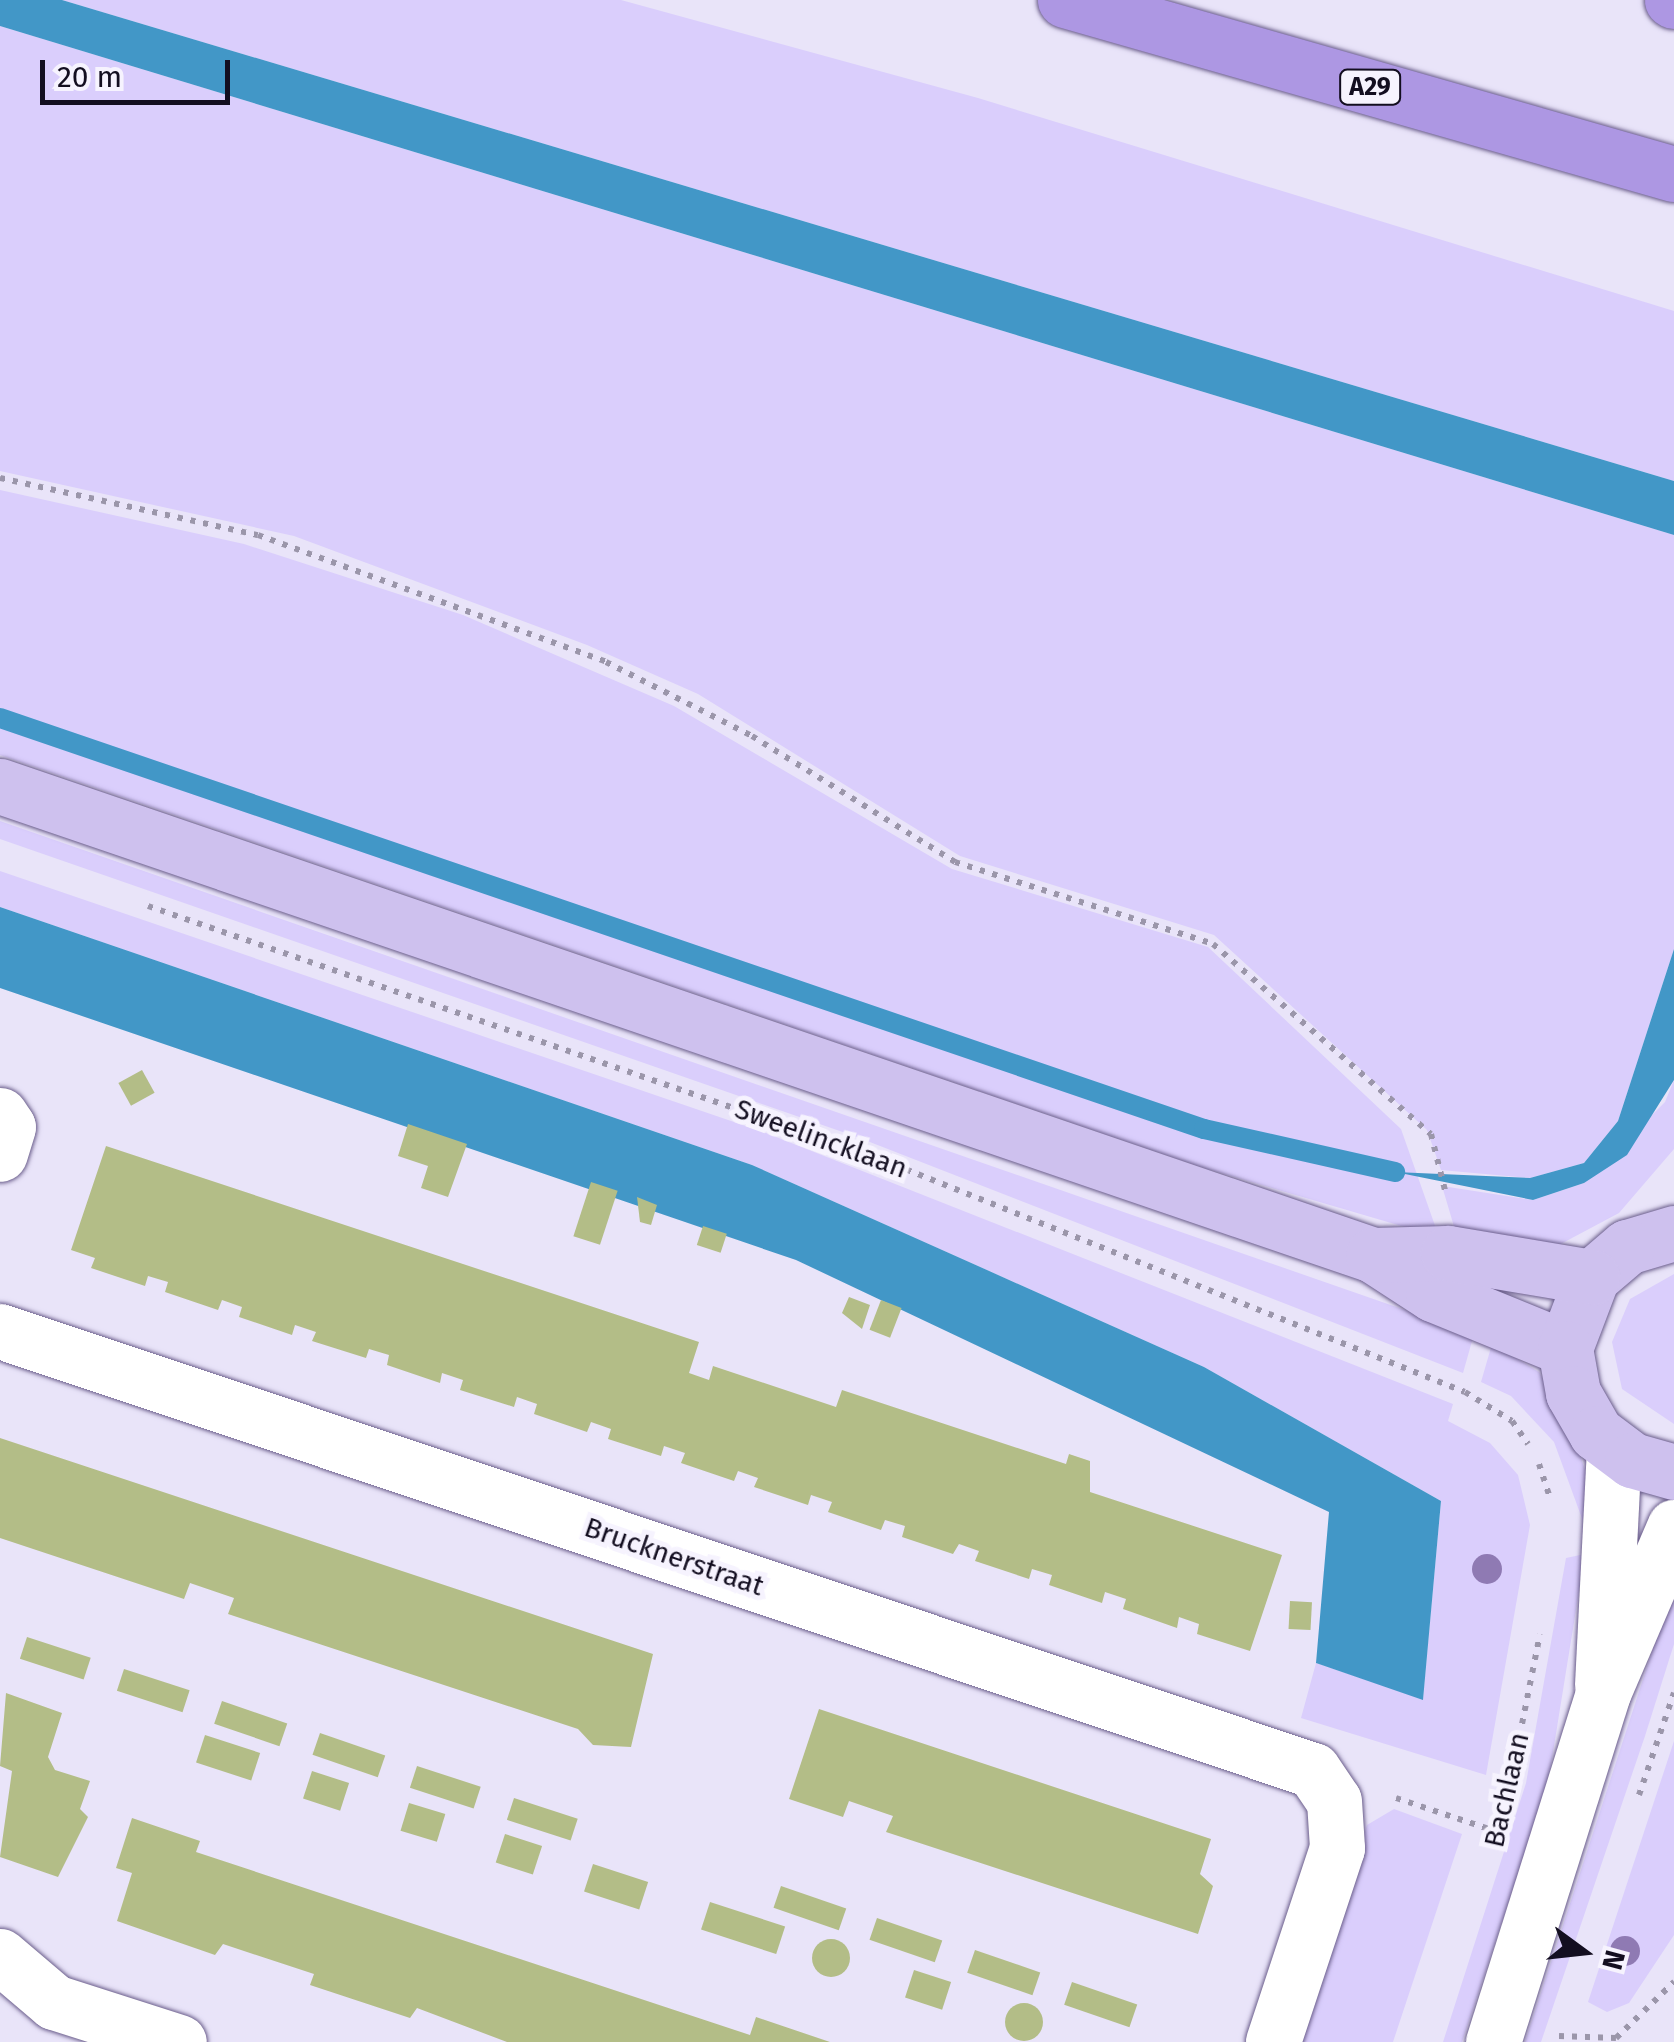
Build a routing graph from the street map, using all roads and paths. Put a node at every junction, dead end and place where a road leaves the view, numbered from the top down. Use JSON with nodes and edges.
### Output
{"nodes":[{"id":1,"x":1065,"y":0,"type":"edge"},
{"id":2,"x":1674,"y":174,"type":"edge"},
{"id":3,"x":0,"y":478,"type":"edge"},
{"id":4,"x":0,"y":786,"type":"edge"},
{"id":5,"x":131,"y":900,"type":"dead end"},
{"id":6,"x":0,"y":1115,"type":"edge"},
{"id":7,"x":0,"y":1154,"type":"edge"},
{"id":8,"x":1450,"y":1206,"type":"dead end"},
{"id":9,"x":1672,"y":1229,"type":"edge"},
{"id":10,"x":1374,"y":1255,"type":"junction"},
{"id":11,"x":1592,"y":1277,"type":"junction"},
{"id":12,"x":0,"y":1331,"type":"edge"},
{"id":13,"x":1565,"y":1348,"type":"junction"},
{"id":14,"x":1614,"y":1449,"type":"junction"},
{"id":15,"x":1674,"y":1472,"type":"edge"},
{"id":16,"x":1554,"y":1514,"type":"dead end"},
{"id":17,"x":1674,"y":1527,"type":"edge"},
{"id":18,"x":1542,"y":1626,"type":"dead end"},
{"id":19,"x":1603,"y":1693,"type":"junction"},
{"id":20,"x":1516,"y":1758,"type":"dead end"},
{"id":21,"x":1334,"y":1801,"type":"junction"},
{"id":22,"x":1505,"y":1814,"type":"dead end"},
{"id":23,"x":1501,"y":1833,"type":"junction"},
{"id":24,"x":1495,"y":1850,"type":"dead end"},
{"id":25,"x":0,"y":1956,"type":"edge"},
{"id":26,"x":1674,"y":1982,"type":"edge"},
{"id":27,"x":1558,"y":2036,"type":"dead end"},
{"id":28,"x":179,"y":2042,"type":"edge"},
{"id":29,"x":1273,"y":2042,"type":"edge"},
{"id":30,"x":1493,"y":2042,"type":"edge"}],
"edges":[{"from":1,"to":2,"type":"highway","number":"A29"},
{"from":3,"to":8,"type":"path"},
{"from":4,"to":10,"type":"main road"},
{"from":5,"to":16,"type":"path","name":"Sweelincklaan"},
{"from":6,"to":7,"type":"street"},
{"from":9,"to":11,"type":"main road"},
{"from":10,"to":11,"type":"main road"},
{"from":10,"to":13,"type":"main road"},
{"from":11,"to":13,"type":"main road"},
{"from":12,"to":21,"type":"street","name":"Brucknerstraat"},
{"from":13,"to":14,"type":"main road"},
{"from":14,"to":15,"type":"main road"},
{"from":14,"to":19,"type":"street"},
{"from":17,"to":19,"type":"street"},
{"from":18,"to":20,"type":"path","name":"Bachlaan"},
{"from":19,"to":30,"type":"street"},
{"from":21,"to":23,"type":"path"},
{"from":21,"to":29,"type":"street"},
{"from":22,"to":23,"type":"path","name":"Bachlaan"},
{"from":23,"to":24,"type":"path","name":"Bachlaan"},
{"from":25,"to":28,"type":"street"},
{"from":26,"to":27,"type":"path"}]}
